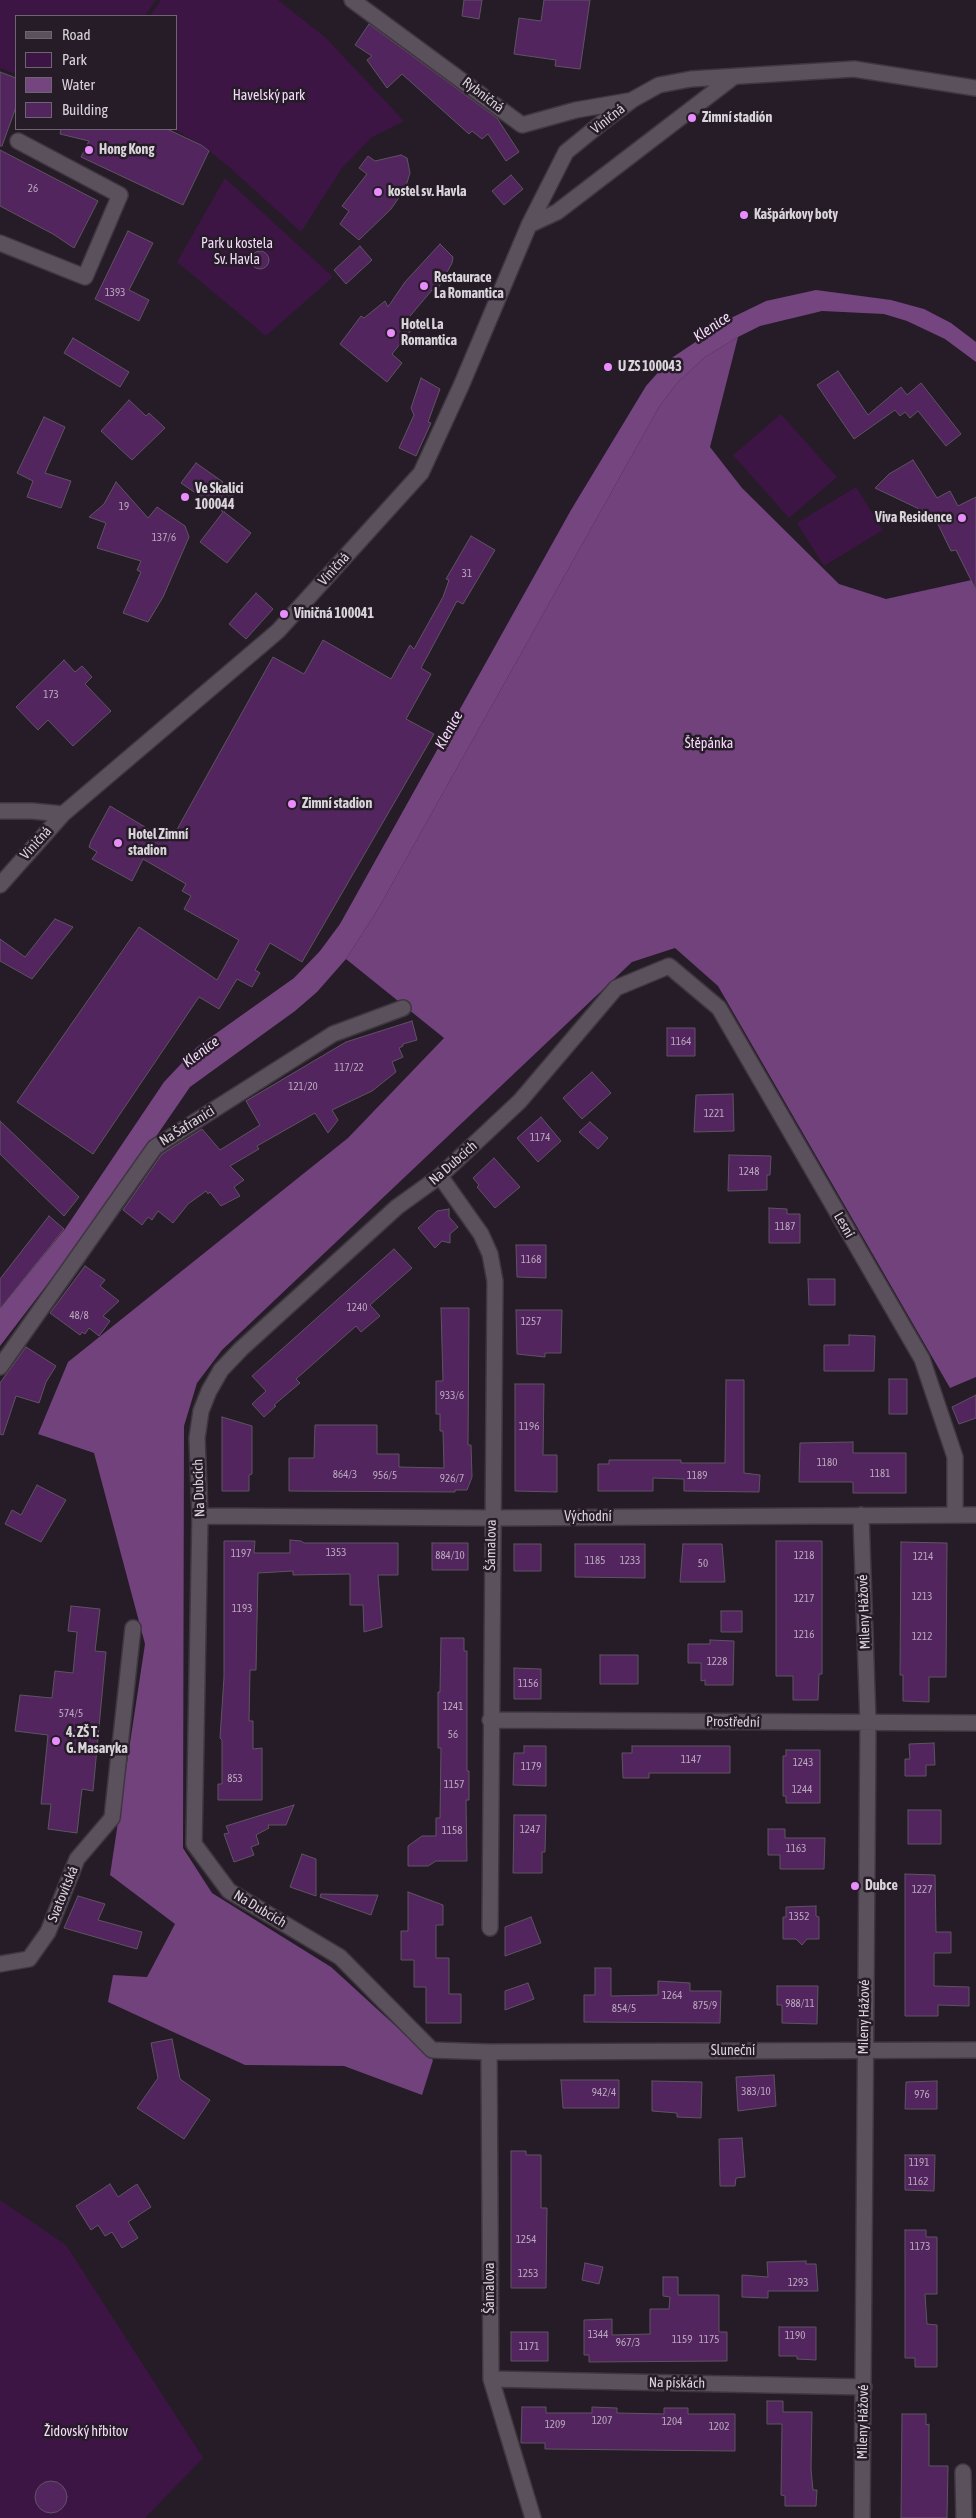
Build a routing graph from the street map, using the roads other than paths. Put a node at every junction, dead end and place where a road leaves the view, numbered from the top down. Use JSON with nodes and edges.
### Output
{"nodes":[{"id":1,"x":352,"y":0,"type":"edge"},
{"id":2,"x":732,"y":78,"type":"junction"},
{"id":3,"x":976,"y":88,"type":"edge"},
{"id":4,"x":632,"y":100,"type":"junction"},
{"id":5,"x":18,"y":141,"type":"dead end"},
{"id":6,"x":529,"y":225,"type":"junction"},
{"id":7,"x":0,"y":243,"type":"edge"},
{"id":8,"x":0,"y":811,"type":"edge"},
{"id":9,"x":63,"y":814,"type":"junction"},
{"id":10,"x":0,"y":885,"type":"edge"},
{"id":11,"x":669,"y":966,"type":"joint"},
{"id":12,"x":403,"y":1008,"type":"dead end"},
{"id":13,"x":440,"y":1176,"type":"junction"},
{"id":14,"x":0,"y":1367,"type":"edge"},
{"id":15,"x":861,"y":1515,"type":"junction"},
{"id":16,"x":955,"y":1515,"type":"junction"},
{"id":17,"x":976,"y":1515,"type":"edge"},
{"id":18,"x":200,"y":1516,"type":"junction"},
{"id":19,"x":492,"y":1518,"type":"junction"},
{"id":20,"x":133,"y":1628,"type":"dead end"},
{"id":21,"x":490,"y":1720,"type":"junction"},
{"id":22,"x":976,"y":1723,"type":"edge"},
{"id":23,"x":868,"y":1724,"type":"junction"},
{"id":24,"x":490,"y":1928,"type":"dead end"},
{"id":25,"x":0,"y":1964,"type":"edge"},
{"id":26,"x":864,"y":2050,"type":"junction"},
{"id":27,"x":976,"y":2050,"type":"edge"},
{"id":28,"x":489,"y":2052,"type":"junction"},
{"id":29,"x":491,"y":2379,"type":"junction"},
{"id":30,"x":864,"y":2388,"type":"junction"},
{"id":31,"x":963,"y":2472,"type":"dead end"},
{"id":32,"x":533,"y":2518,"type":"edge"},
{"id":33,"x":862,"y":2518,"type":"edge"},
{"id":34,"x":964,"y":2518,"type":"edge"}],
"edges":[{"from":1,"to":4,"type":"street","name":"Rybničná"},
{"from":2,"to":3,"type":"street","name":"Viničná"},
{"from":2,"to":4,"type":"street","name":"Viničná"},
{"from":2,"to":6,"type":"street"},
{"from":4,"to":6,"type":"street","name":"Viničná"},
{"from":5,"to":7,"type":"street"},
{"from":6,"to":9,"type":"street","name":"Viničná"},
{"from":8,"to":9,"type":"street"},
{"from":9,"to":10,"type":"street","name":"Viničná"},
{"from":11,"to":13,"type":"street","name":"Na Dubcích"},
{"from":11,"to":16,"type":"street","name":"Lesní"},
{"from":12,"to":14,"type":"street","name":"Na Šafranici"},
{"from":13,"to":18,"type":"street","name":"Na Dubcích"},
{"from":13,"to":19,"type":"street","name":"Šámalova"},
{"from":15,"to":16,"type":"street","name":"Východní"},
{"from":15,"to":19,"type":"street","name":"Východní"},
{"from":15,"to":23,"type":"street","name":"Mileny Hážové"},
{"from":16,"to":17,"type":"street","name":"Východní"},
{"from":18,"to":19,"type":"street","name":"Východní"},
{"from":18,"to":28,"type":"street","name":"Na Dubcích"},
{"from":19,"to":21,"type":"street","name":"Šámalova"},
{"from":20,"to":25,"type":"street","name":"Svatovítská"},
{"from":21,"to":23,"type":"street","name":"Prostřední"},
{"from":21,"to":24,"type":"street","name":"Šámalova"},
{"from":22,"to":23,"type":"street","name":"Prostřední"},
{"from":23,"to":26,"type":"street","name":"Mileny Hážové"},
{"from":26,"to":27,"type":"street","name":"Sluneční"},
{"from":26,"to":28,"type":"street","name":"Sluneční"},
{"from":26,"to":30,"type":"street","name":"Mileny Hážové"},
{"from":28,"to":29,"type":"street","name":"Šámalova"},
{"from":29,"to":30,"type":"street","name":"Na pískách"},
{"from":29,"to":32,"type":"street","name":"Šámalova"},
{"from":30,"to":33,"type":"street","name":"Mileny Hážové"},
{"from":31,"to":34,"type":"street"}]}
